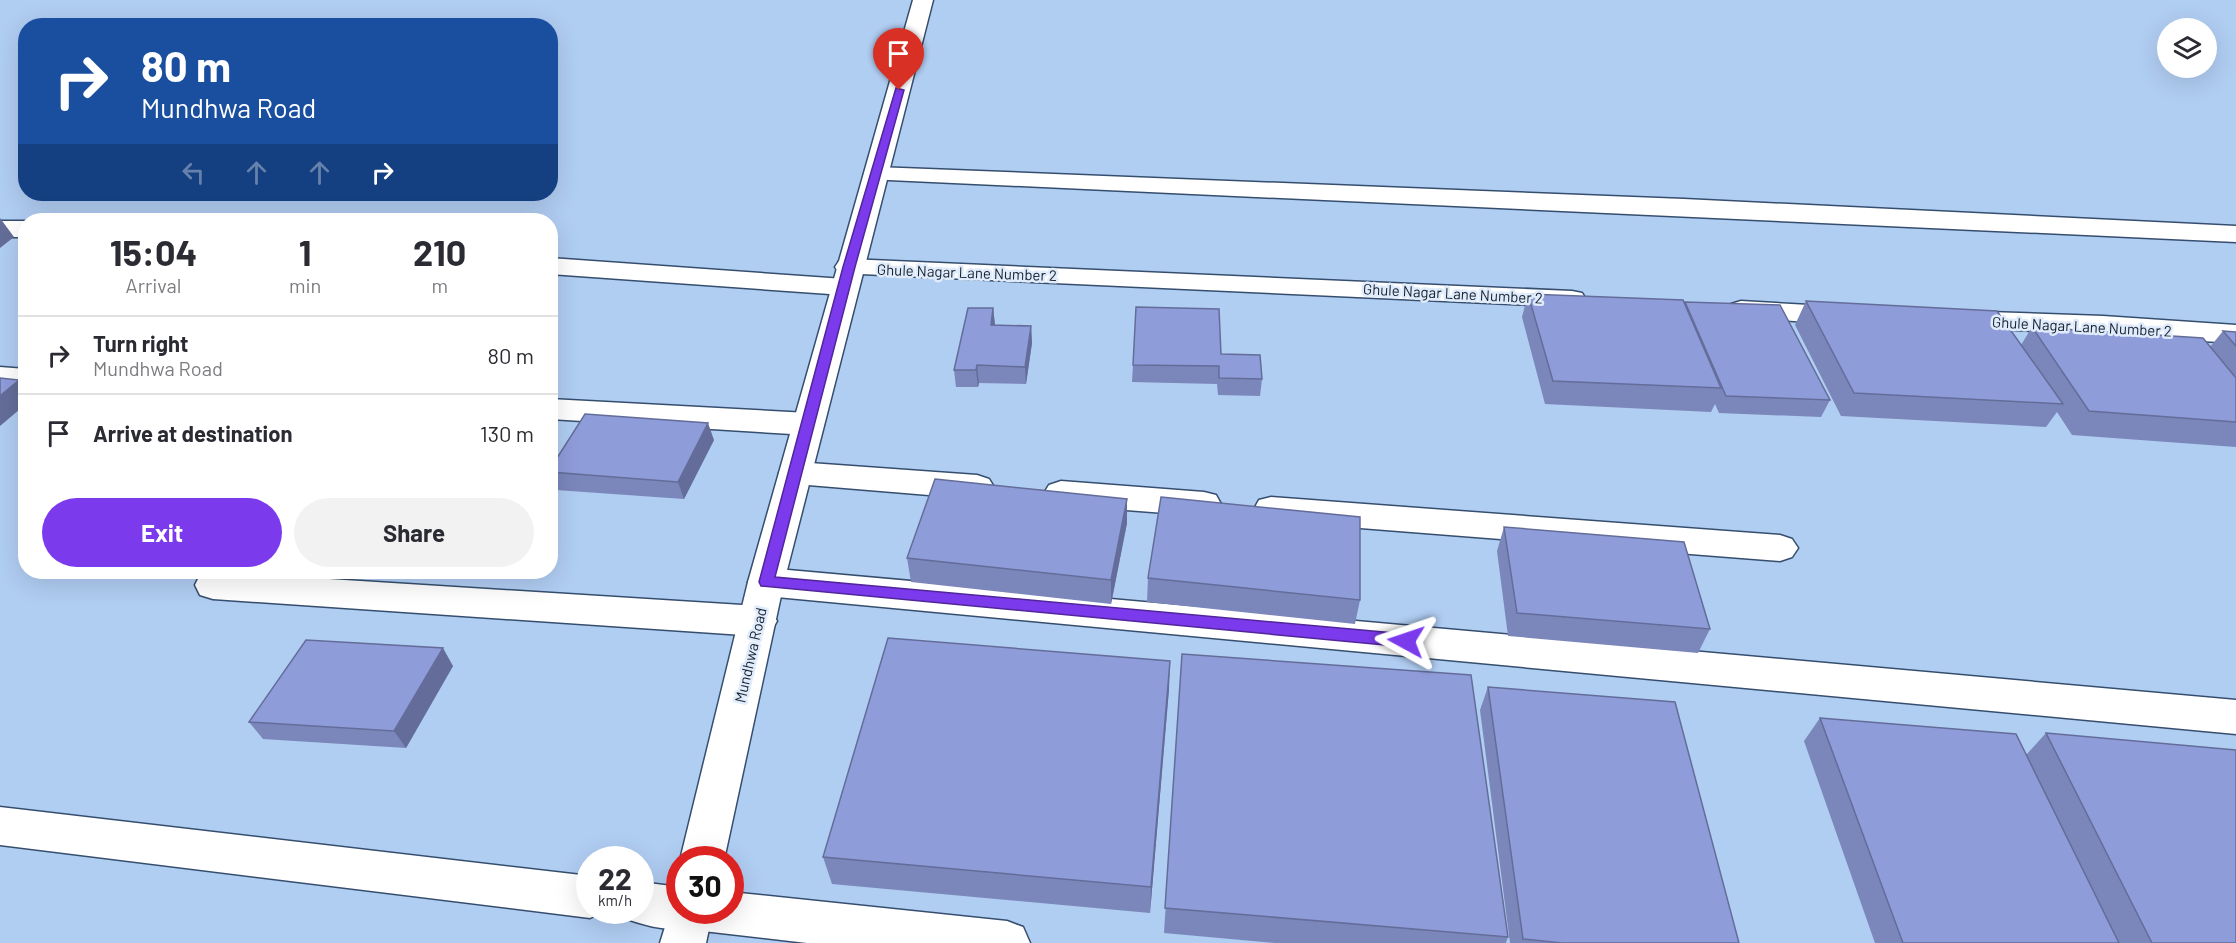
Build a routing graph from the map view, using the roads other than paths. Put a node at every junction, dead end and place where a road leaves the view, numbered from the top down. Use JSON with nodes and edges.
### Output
{"nodes":[{"id":1,"x":923,"y":0,"type":"edge"},
{"id":2,"x":876,"y":174,"type":"junction"},
{"id":3,"x":0,"y":229,"type":"edge"},
{"id":4,"x":18,"y":229,"type":"edge"},
{"id":5,"x":2236,"y":234,"type":"edge"},
{"id":6,"x":558,"y":266,"type":"edge"},
{"id":7,"x":847,"y":277,"type":"junction"},
{"id":8,"x":1600,"y":301,"type":"edge"},
{"id":9,"x":1718,"y":309,"type":"edge"},
{"id":10,"x":1869,"y":317,"type":"edge"},
{"id":11,"x":1928,"y":319,"type":"edge"},
{"id":12,"x":2236,"y":334,"type":"edge"},
{"id":13,"x":0,"y":378,"type":"edge"},
{"id":14,"x":18,"y":379,"type":"edge"},
{"id":15,"x":558,"y":409,"type":"edge"},
{"id":16,"x":808,"y":424,"type":"junction"},
{"id":17,"x":796,"y":473,"type":"junction"},
{"id":18,"x":1780,"y":548,"type":"dead end"},
{"id":19,"x":766,"y":582,"type":"junction"},
{"id":20,"x":213,"y":585,"type":"dead end"},
{"id":21,"x":758,"y":621,"type":"junction"},
{"id":22,"x":2236,"y":717,"type":"edge"},
{"id":23,"x":0,"y":826,"type":"edge"},
{"id":24,"x":705,"y":846,"type":"edge"},
{"id":25,"x":576,"y":895,"type":"edge"},
{"id":26,"x":744,"y":914,"type":"edge"},
{"id":27,"x":688,"y":924,"type":"edge"},
{"id":28,"x":683,"y":943,"type":"edge"},
{"id":29,"x":1007,"y":943,"type":"edge"}],
"edges":[{"from":1,"to":2,"type":"street","name":"Mundhwa Road"},
{"from":2,"to":5,"type":"street"},
{"from":2,"to":7,"type":"street","name":"Mundhwa Road"},
{"from":3,"to":4,"type":"street"},
{"from":6,"to":7,"type":"street","name":"Ghule Nagar Lane Number 2"},
{"from":7,"to":8,"type":"street","name":"Ghule Nagar Lane Number 2"},
{"from":7,"to":16,"type":"street","name":"Mundhwa Road"},
{"from":9,"to":10,"type":"street"},
{"from":11,"to":12,"type":"street","name":"Ghule Nagar Lane Number 2"},
{"from":13,"to":14,"type":"street"},
{"from":15,"to":16,"type":"street"},
{"from":16,"to":17,"type":"street","name":"Mundhwa Road"},
{"from":17,"to":18,"type":"street"},
{"from":17,"to":19,"type":"street","name":"Mundhwa Road"},
{"from":19,"to":21,"type":"street","name":"Mundhwa Road"},
{"from":19,"to":22,"type":"street"},
{"from":20,"to":21,"type":"street"},
{"from":21,"to":24,"type":"street","name":"Mundhwa Road"},
{"from":23,"to":25,"type":"street"},
{"from":26,"to":29,"type":"street"},
{"from":27,"to":28,"type":"street"}]}
